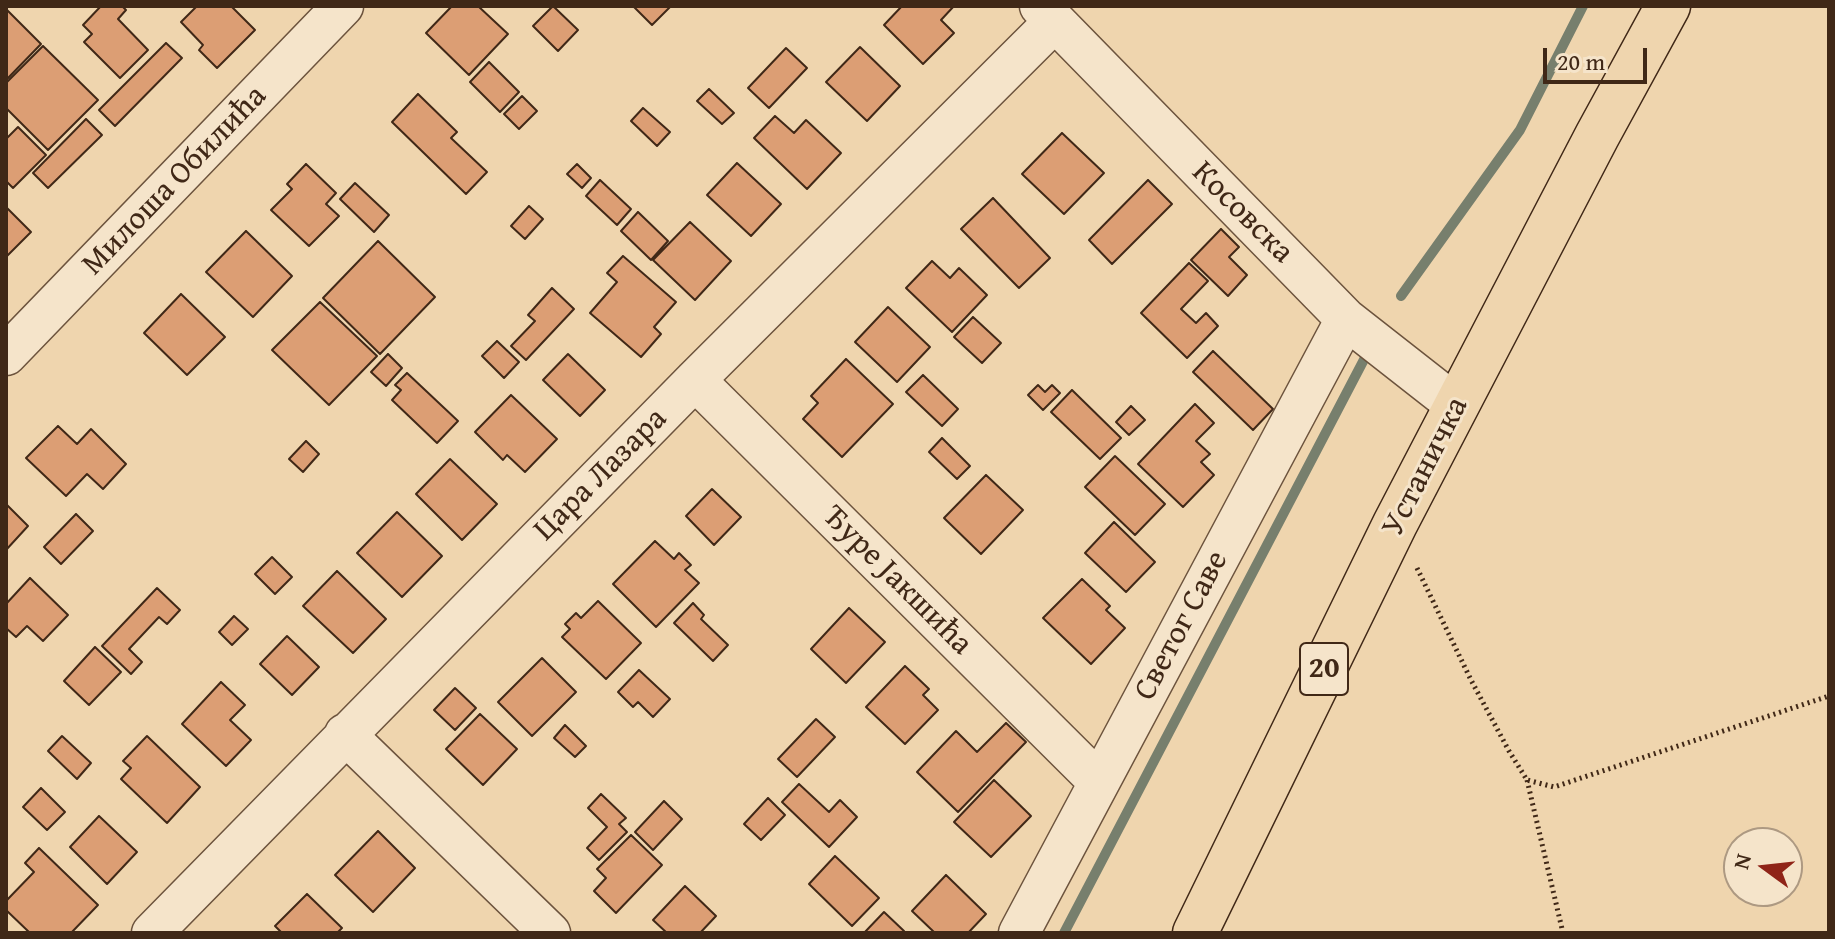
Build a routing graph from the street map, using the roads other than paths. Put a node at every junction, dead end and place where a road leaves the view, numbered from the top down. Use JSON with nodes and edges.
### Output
{"nodes":[{"id":1,"x":1668,"y":6,"type":"edge"},
{"id":2,"x":333,"y":9,"type":"edge"},
{"id":3,"x":1047,"y":14,"type":"edge"},
{"id":4,"x":1346,"y":319,"type":"junction"},
{"id":5,"x":6,"y":355,"type":"edge"},
{"id":6,"x":695,"y":380,"type":"junction"},
{"id":7,"x":1457,"y":406,"type":"junction"},
{"id":8,"x":345,"y":734,"type":"junction"},
{"id":9,"x":1099,"y":782,"type":"junction"},
{"id":10,"x":152,"y":933,"type":"edge"},
{"id":11,"x":550,"y":933,"type":"edge"},
{"id":12,"x":1019,"y":933,"type":"edge"},
{"id":13,"x":1195,"y":933,"type":"edge"}],
"edges":[{"from":1,"to":7,"type":"main road","name":"Устаничка","number":"20"},
{"from":2,"to":5,"type":"street","name":"Милоша Обилића"},
{"from":3,"to":4,"type":"street","name":"Косовска"},
{"from":3,"to":6,"type":"street","name":"Цара Лазара"},
{"from":4,"to":7,"type":"street","name":"Косовска"},
{"from":4,"to":9,"type":"street","name":"Светог Саве"},
{"from":6,"to":8,"type":"street","name":"Цара Лазара"},
{"from":6,"to":9,"type":"street","name":"Ђуре Јакшића"},
{"from":7,"to":13,"type":"main road","name":"Устаничка","number":"20"},
{"from":8,"to":10,"type":"street","name":"Цара Лазара"},
{"from":8,"to":11,"type":"street"},
{"from":9,"to":12,"type":"street","name":"Светог Саве"}]}
